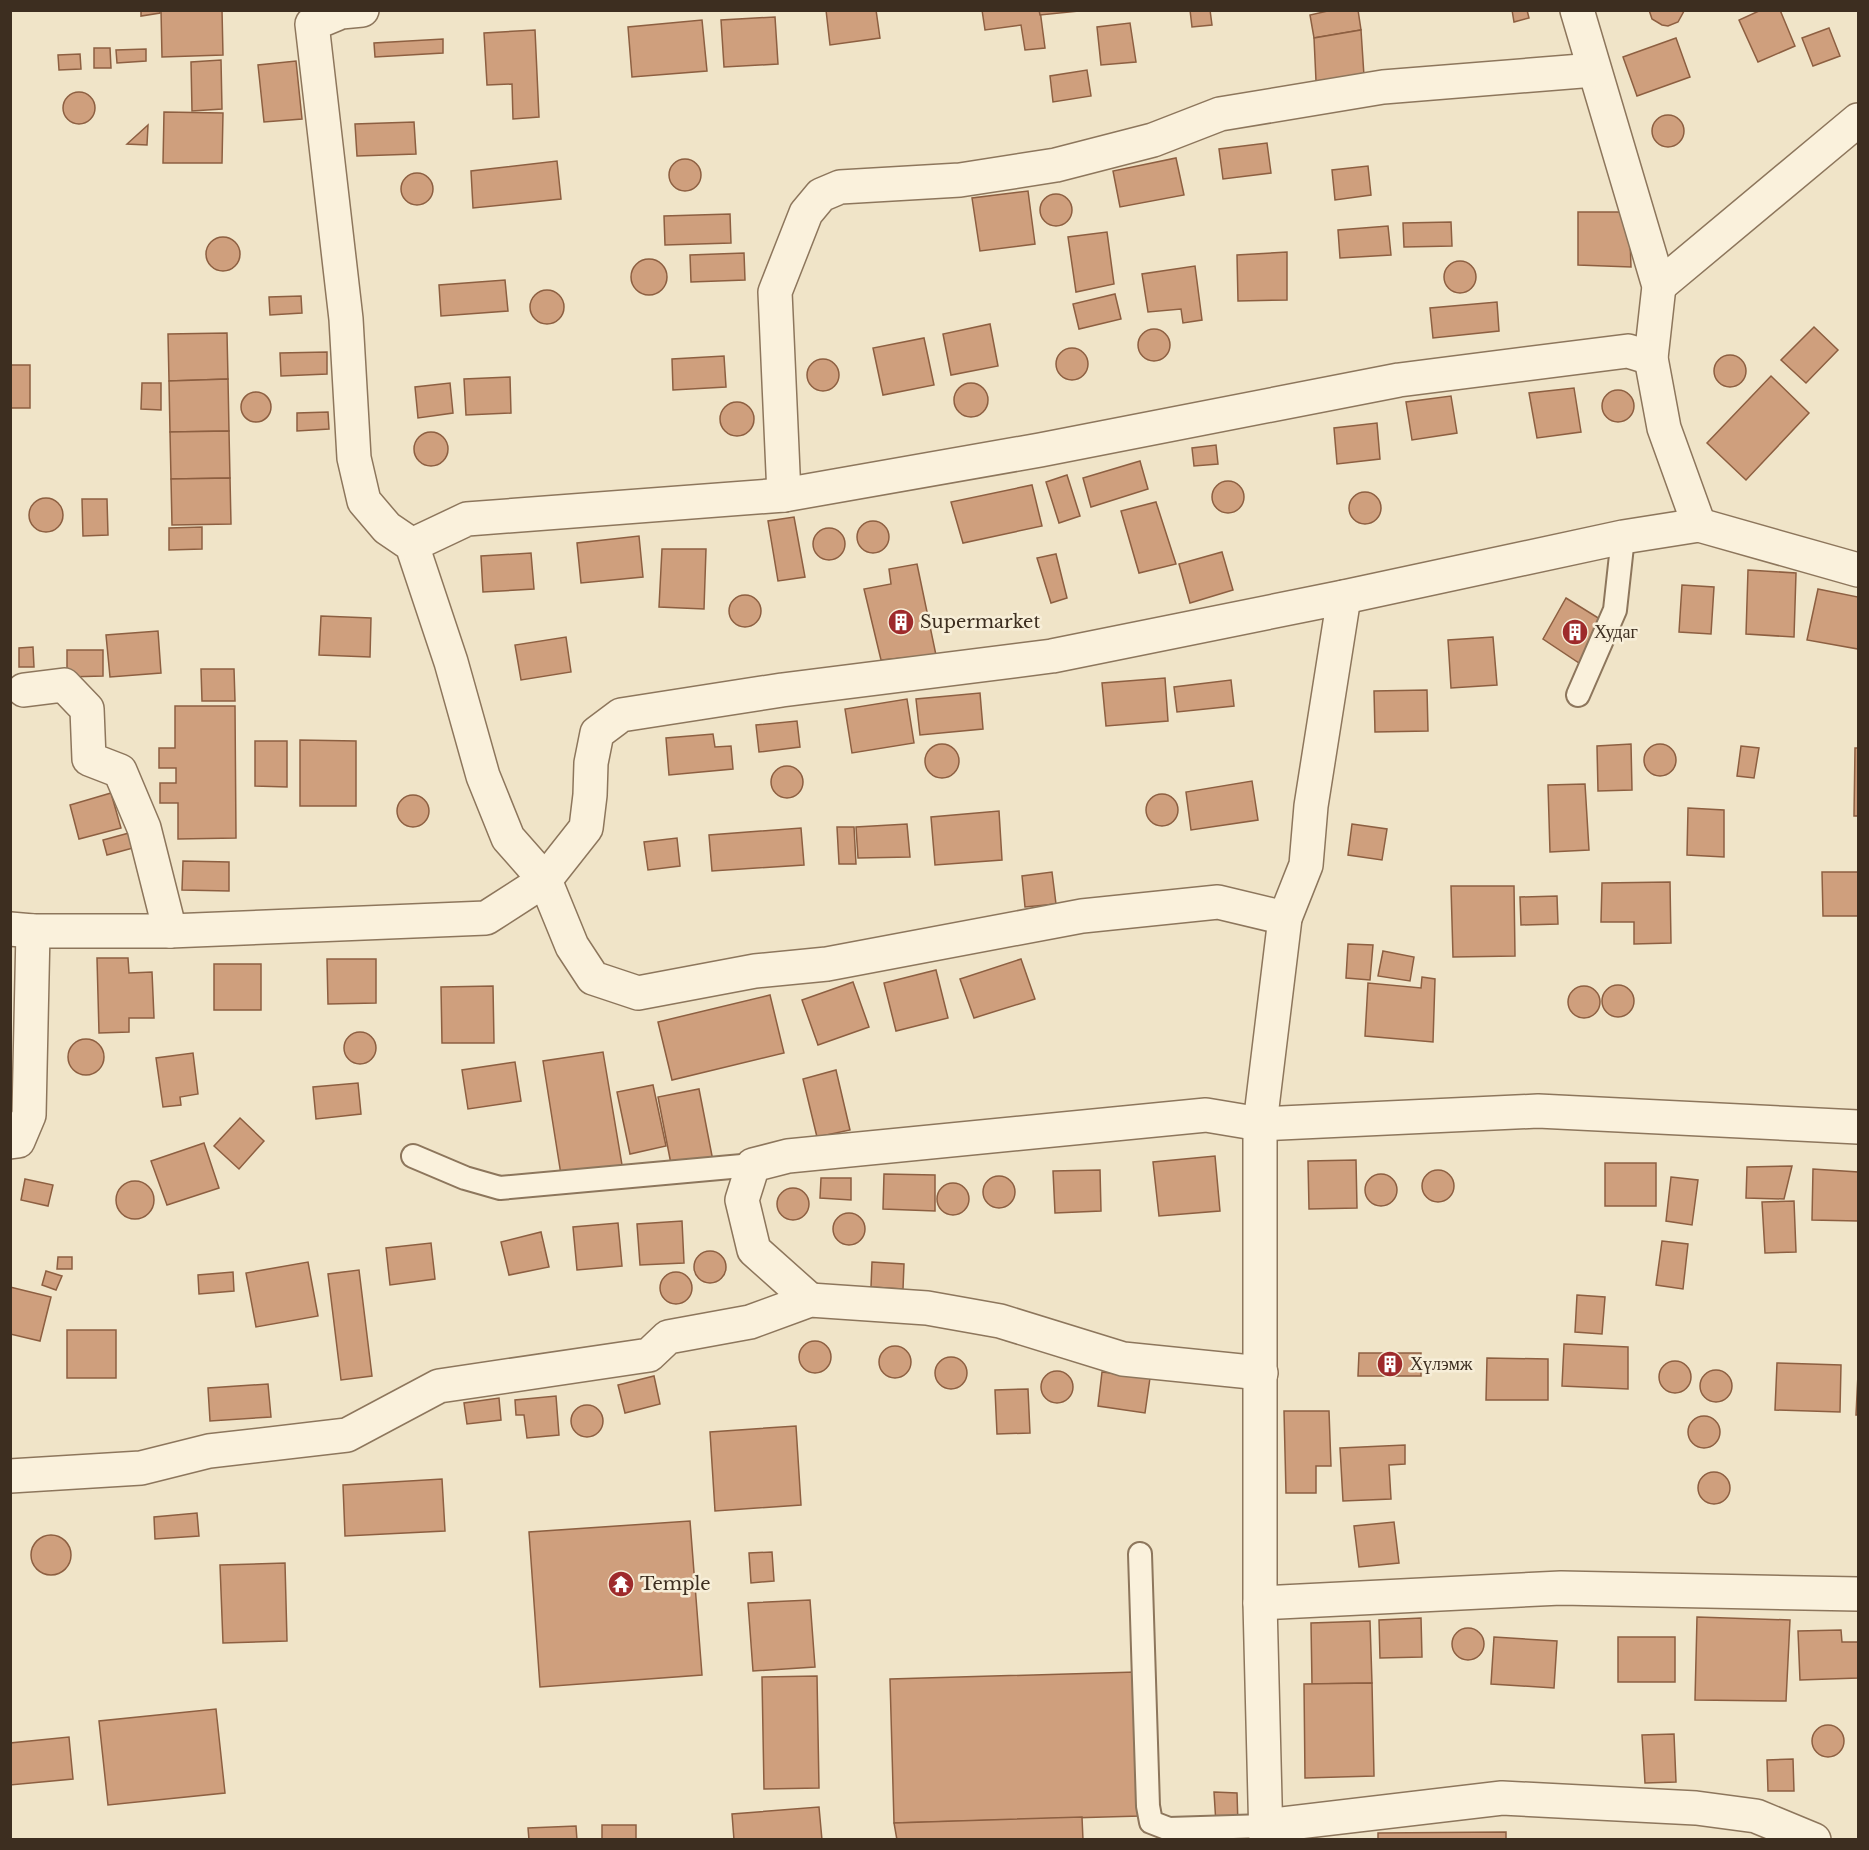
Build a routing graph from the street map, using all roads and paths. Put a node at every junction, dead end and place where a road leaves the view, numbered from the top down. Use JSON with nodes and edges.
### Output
{"nodes":[{"id":1,"x":362,"y":10,"type":"edge"},
{"id":2,"x":1577,"y":10,"type":"edge"},
{"id":3,"x":1594,"y":70,"type":"junction"},
{"id":4,"x":1858,"y":120,"type":"edge"},
{"id":5,"x":1659,"y":286,"type":"junction"},
{"id":6,"x":1651,"y":358,"type":"junction"},
{"id":7,"x":784,"y":495,"type":"junction"},
{"id":8,"x":1699,"y":525,"type":"junction"},
{"id":9,"x":1623,"y":537,"type":"junction"},
{"id":10,"x":412,"y":545,"type":"junction"},
{"id":11,"x":1858,"y":570,"type":"edge"},
{"id":12,"x":1344,"y":597,"type":"junction"},
{"id":13,"x":24,"y":690,"type":"dead end"},
{"id":14,"x":1578,"y":695,"type":"dead end"},
{"id":15,"x":545,"y":880,"type":"junction"},
{"id":16,"x":1285,"y":918,"type":"junction"},
{"id":17,"x":22,"y":930,"type":"edge"},
{"id":18,"x":170,"y":931,"type":"junction"},
{"id":19,"x":1260,"y":1124,"type":"junction"},
{"id":20,"x":1858,"y":1127,"type":"edge"},
{"id":21,"x":10,"y":1142,"type":"edge"},
{"id":22,"x":413,"y":1156,"type":"dead end"},
{"id":23,"x":753,"y":1165,"type":"junction"},
{"id":24,"x":810,"y":1300,"type":"junction"},
{"id":25,"x":1261,"y":1373,"type":"junction"},
{"id":26,"x":10,"y":1476,"type":"edge"},
{"id":27,"x":1140,"y":1554,"type":"dead end"},
{"id":28,"x":1858,"y":1594,"type":"edge"},
{"id":29,"x":1260,"y":1603,"type":"junction"},
{"id":30,"x":1265,"y":1833,"type":"edge"},
{"id":31,"x":1814,"y":1839,"type":"edge"}],
"edges":[{"from":1,"to":10,"type":"street"},
{"from":2,"to":3,"type":"street"},
{"from":3,"to":5,"type":"street"},
{"from":3,"to":7,"type":"street"},
{"from":4,"to":5,"type":"street"},
{"from":5,"to":6,"type":"street"},
{"from":6,"to":7,"type":"street"},
{"from":6,"to":8,"type":"street"},
{"from":7,"to":10,"type":"street"},
{"from":8,"to":9,"type":"street"},
{"from":8,"to":11,"type":"street"},
{"from":9,"to":12,"type":"street"},
{"from":9,"to":14,"type":"lane"},
{"from":10,"to":15,"type":"street"},
{"from":12,"to":15,"type":"street"},
{"from":12,"to":16,"type":"street"},
{"from":13,"to":18,"type":"street"},
{"from":15,"to":16,"type":"street"},
{"from":15,"to":18,"type":"street"},
{"from":16,"to":19,"type":"street"},
{"from":17,"to":18,"type":"street"},
{"from":17,"to":21,"type":"street"},
{"from":19,"to":20,"type":"street"},
{"from":19,"to":23,"type":"street"},
{"from":19,"to":25,"type":"street"},
{"from":22,"to":23,"type":"lane"},
{"from":23,"to":24,"type":"street"},
{"from":24,"to":25,"type":"street"},
{"from":24,"to":26,"type":"street"},
{"from":25,"to":29,"type":"street"},
{"from":27,"to":30,"type":"lane"},
{"from":28,"to":29,"type":"street"},
{"from":29,"to":30,"type":"street"},
{"from":30,"to":31,"type":"street"}]}
